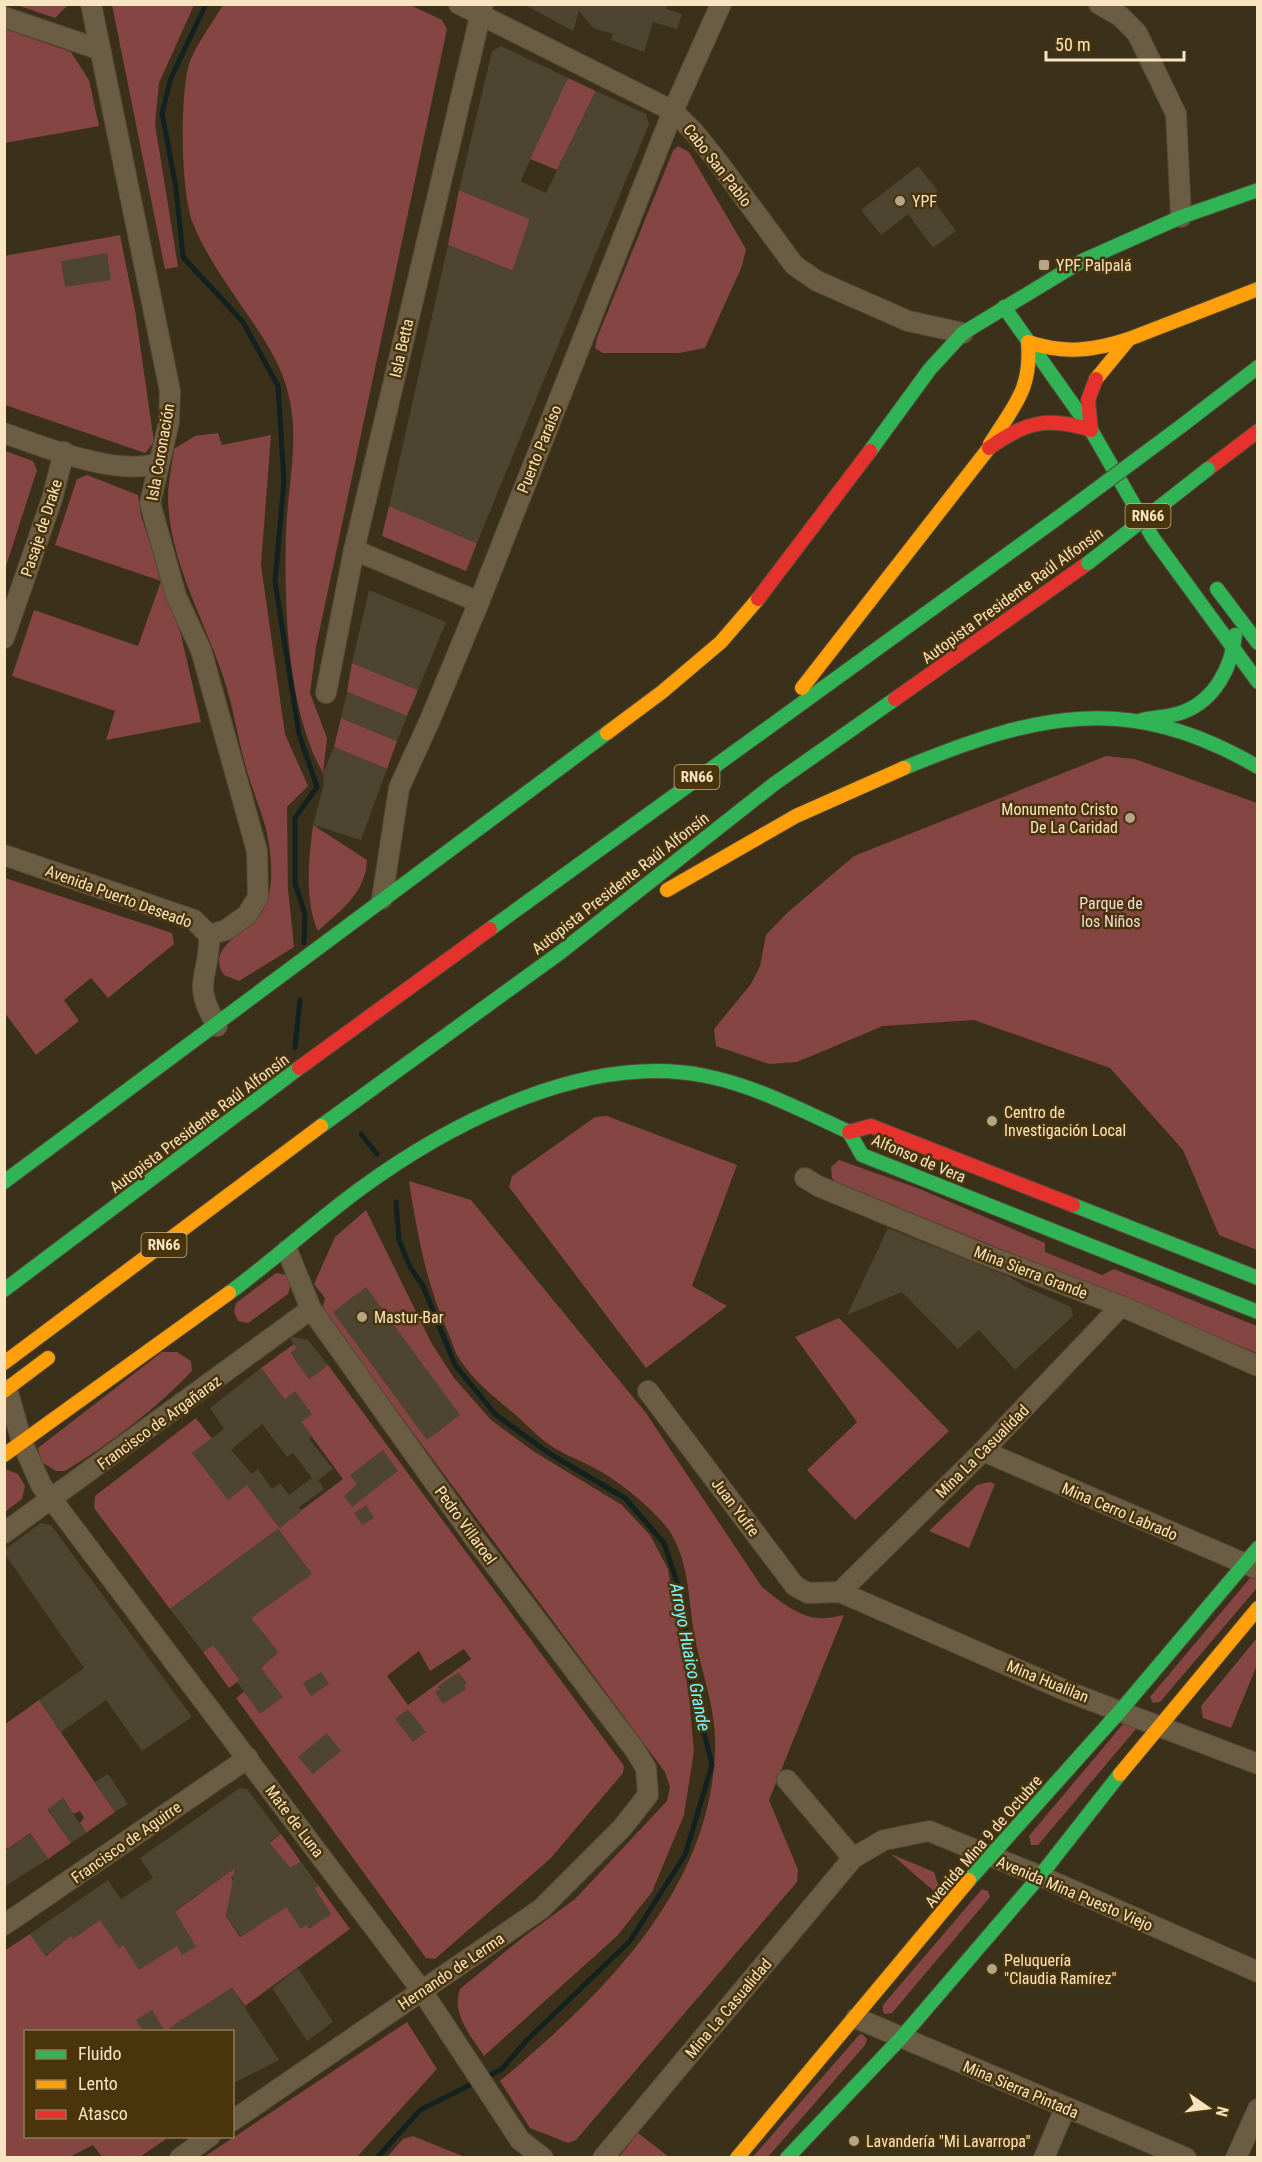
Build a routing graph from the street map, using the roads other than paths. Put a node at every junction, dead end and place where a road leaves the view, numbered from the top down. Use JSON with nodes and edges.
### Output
{"nodes":[{"id":1,"x":91,"y":4,"type":"edge"},
{"id":2,"x":459,"y":4,"type":"edge"},
{"id":3,"x":721,"y":4,"type":"edge"},
{"id":4,"x":1099,"y":4,"type":"edge"},
{"id":5,"x":481,"y":10,"type":"edge"},
{"id":6,"x":4,"y":17,"type":"edge"},
{"id":7,"x":98,"y":49,"type":"junction"},
{"id":8,"x":673,"y":111,"type":"junction"},
{"id":9,"x":1257,"y":190,"type":"edge"},
{"id":10,"x":1181,"y":217,"type":"junction"},
{"id":11,"x":1257,"y":289,"type":"edge"},
{"id":12,"x":1004,"y":307,"type":"junction"},
{"id":13,"x":963,"y":333,"type":"junction"},
{"id":14,"x":1129,"y":339,"type":"junction"},
{"id":15,"x":1028,"y":342,"type":"junction"},
{"id":16,"x":1257,"y":367,"type":"edge"},
{"id":17,"x":1091,"y":430,"type":"junction"},
{"id":18,"x":1257,"y":431,"type":"edge"},
{"id":19,"x":4,"y":433,"type":"edge"},
{"id":20,"x":985,"y":451,"type":"junction"},
{"id":21,"x":64,"y":452,"type":"junction"},
{"id":22,"x":158,"y":463,"type":"junction"},
{"id":23,"x":1165,"y":521,"type":"dead end"},
{"id":24,"x":354,"y":550,"type":"junction"},
{"id":25,"x":1208,"y":577,"type":"dead end"},
{"id":26,"x":478,"y":602,"type":"junction"},
{"id":27,"x":1229,"y":606,"type":"junction"},
{"id":28,"x":1214,"y":620,"type":"junction"},
{"id":29,"x":1235,"y":631,"type":"junction"},
{"id":30,"x":4,"y":638,"type":"edge"},
{"id":31,"x":1256,"y":638,"type":"edge"},
{"id":32,"x":1234,"y":652,"type":"junction"},
{"id":33,"x":1257,"y":682,"type":"edge"},
{"id":34,"x":326,"y":693,"type":"dead end"},
{"id":35,"x":780,"y":717,"type":"junction"},
{"id":36,"x":1142,"y":720,"type":"junction"},
{"id":37,"x":1257,"y":767,"type":"edge"},
{"id":38,"x":4,"y":855,"type":"edge"},
{"id":39,"x":382,"y":899,"type":"junction"},
{"id":40,"x":209,"y":935,"type":"junction"},
{"id":41,"x":561,"y":952,"type":"junction"},
{"id":42,"x":217,"y":1026,"type":"junction"},
{"id":43,"x":849,"y":1132,"type":"junction"},
{"id":44,"x":805,"y":1178,"type":"dead end"},
{"id":45,"x":4,"y":1182,"type":"edge"},
{"id":46,"x":216,"y":1206,"type":"junction"},
{"id":47,"x":287,"y":1250,"type":"junction"},
{"id":48,"x":1257,"y":1278,"type":"edge"},
{"id":49,"x":4,"y":1290,"type":"edge"},
{"id":50,"x":120,"y":1294,"type":"dead end"},
{"id":51,"x":1121,"y":1306,"type":"junction"},
{"id":52,"x":311,"y":1309,"type":"junction"},
{"id":53,"x":1257,"y":1312,"type":"edge"},
{"id":54,"x":58,"y":1350,"type":"dead end"},
{"id":55,"x":4,"y":1363,"type":"edge"},
{"id":56,"x":1257,"y":1366,"type":"edge"},
{"id":57,"x":6,"y":1390,"type":"edge"},
{"id":58,"x":648,"y":1391,"type":"dead end"},
{"id":59,"x":21,"y":1442,"type":"junction"},
{"id":60,"x":983,"y":1451,"type":"junction"},
{"id":61,"x":4,"y":1455,"type":"edge"},
{"id":62,"x":52,"y":1500,"type":"junction"},
{"id":63,"x":4,"y":1533,"type":"edge"},
{"id":64,"x":1257,"y":1548,"type":"edge"},
{"id":65,"x":1250,"y":1567,"type":"edge"},
{"id":66,"x":840,"y":1593,"type":"junction"},
{"id":67,"x":1257,"y":1608,"type":"edge"},
{"id":68,"x":1121,"y":1710,"type":"junction"},
{"id":69,"x":1159,"y":1724,"type":"junction"},
{"id":70,"x":248,"y":1758,"type":"junction"},
{"id":71,"x":1257,"y":1764,"type":"edge"},
{"id":72,"x":787,"y":1780,"type":"dead end"},
{"id":73,"x":648,"y":1795,"type":"joint"},
{"id":74,"x":988,"y":1856,"type":"junction"},
{"id":75,"x":853,"y":1858,"type":"junction"},
{"id":76,"x":1040,"y":1876,"type":"junction"},
{"id":77,"x":4,"y":1925,"type":"edge"},
{"id":78,"x":1257,"y":1972,"type":"edge"},
{"id":79,"x":422,"y":1991,"type":"junction"},
{"id":80,"x":856,"y":2018,"type":"junction"},
{"id":81,"x":901,"y":2038,"type":"junction"},
{"id":82,"x":1065,"y":2108,"type":"junction"},
{"id":83,"x":1257,"y":2109,"type":"edge"},
{"id":84,"x":234,"y":2120,"type":"edge"},
{"id":85,"x":207,"y":2138,"type":"edge"},
{"id":86,"x":530,"y":2149,"type":"edge"},
{"id":87,"x":180,"y":2157,"type":"edge"},
{"id":88,"x":603,"y":2157,"type":"edge"},
{"id":89,"x":737,"y":2157,"type":"edge"},
{"id":90,"x":787,"y":2157,"type":"edge"},
{"id":91,"x":1044,"y":2157,"type":"edge"},
{"id":92,"x":1186,"y":2157,"type":"edge"},
{"id":93,"x":1236,"y":2157,"type":"edge"}],
"edges":[{"from":1,"to":7,"type":"street","name":"Isla Coronación"},
{"from":2,"to":5,"type":"street","name":"Cabo San Pablo"},
{"from":3,"to":8,"type":"street","name":"Puerto Paraíso"},
{"from":4,"to":10,"type":"street"},
{"from":5,"to":8,"type":"street","name":"Cabo San Pablo"},
{"from":5,"to":24,"type":"street","name":"Isla Betta"},
{"from":6,"to":7,"type":"street"},
{"from":7,"to":22,"type":"street","name":"Isla Coronación"},
{"from":8,"to":13,"type":"street","name":"Cabo San Pablo"},
{"from":8,"to":26,"type":"street","name":"Puerto Paraíso"},
{"from":9,"to":10,"type":"main road"},
{"from":10,"to":12,"type":"main road"},
{"from":11,"to":14,"type":"main road"},
{"from":12,"to":13,"type":"main road"},
{"from":12,"to":15,"type":"main road"},
{"from":13,"to":39,"type":"main road"},
{"from":14,"to":15,"type":"main road"},
{"from":14,"to":17,"type":"main road"},
{"from":15,"to":17,"type":"main road"},
{"from":15,"to":20,"type":"main road"},
{"from":16,"to":35,"type":"main road","name":"Autopista Presidente Raúl Alfonsín","number":"RN66","bridge":true},
{"from":17,"to":20,"type":"main road"},
{"from":17,"to":23,"type":"main road"},
{"from":17,"to":28,"type":"main road"},
{"from":18,"to":41,"type":"main road","name":"Autopista Presidente Raúl Alfonsín","number":"RN66","bridge":true},
{"from":19,"to":21,"type":"street"},
{"from":20,"to":35,"type":"main road"},
{"from":21,"to":22,"type":"street"},
{"from":21,"to":30,"type":"street","name":"Pasaje de Drake"},
{"from":22,"to":40,"type":"street","name":"Isla Coronación"},
{"from":24,"to":26,"type":"street"},
{"from":24,"to":34,"type":"street","name":"Isla Betta"},
{"from":25,"to":27,"type":"main road"},
{"from":26,"to":39,"type":"street","name":"Puerto Paraíso"},
{"from":27,"to":29,"type":"main road"},
{"from":27,"to":31,"type":"main road"},
{"from":28,"to":29,"type":"main road"},
{"from":28,"to":32,"type":"main road"},
{"from":29,"to":31,"type":"main road"},
{"from":29,"to":32,"type":"main road"},
{"from":32,"to":33,"type":"main road"},
{"from":32,"to":36,"type":"main road"},
{"from":35,"to":49,"type":"main road","name":"Autopista Presidente Raúl Alfonsín","number":"RN66"},
{"from":36,"to":37,"type":"main road"},
{"from":36,"to":41,"type":"main road"},
{"from":38,"to":40,"type":"street","name":"Avenida Puerto Deseado"},
{"from":39,"to":42,"type":"main road"},
{"from":40,"to":42,"type":"street","name":"Avenida Puerto Deseado"},
{"from":41,"to":46,"type":"main road","name":"Autopista Presidente Raúl Alfonsín","number":"RN66"},
{"from":42,"to":45,"type":"main road"},
{"from":43,"to":47,"type":"main road"},
{"from":43,"to":48,"type":"main road","name":"Alfonso de Vera"},
{"from":43,"to":53,"type":"main road","name":"Alfonso de Vera"},
{"from":44,"to":51,"type":"street","name":"Mina Sierra Grande"},
{"from":46,"to":50,"type":"main road"},
{"from":46,"to":55,"type":"main road","name":"Autopista Presidente Raúl Alfonsín","number":"RN66"},
{"from":47,"to":52,"type":"street","name":"Pedro Villaroel"},
{"from":47,"to":59,"type":"main road"},
{"from":51,"to":56,"type":"street","name":"Mina Sierra Grande"},
{"from":51,"to":60,"type":"street","name":"Mina La Casualidad"},
{"from":52,"to":62,"type":"street","name":"Francisco de Argañaraz"},
{"from":52,"to":73,"type":"street","name":"Pedro Villaroel"},
{"from":54,"to":57,"type":"main road"},
{"from":57,"to":59,"type":"street","name":"Mate de Luna"},
{"from":58,"to":66,"type":"street","name":"Juan Yufre"},
{"from":59,"to":61,"type":"main road"},
{"from":59,"to":62,"type":"street","name":"Mate de Luna"},
{"from":60,"to":65,"type":"street","name":"Mina Cerro Labrado"},
{"from":60,"to":66,"type":"street","name":"Mina La Casualidad"},
{"from":62,"to":63,"type":"street","name":"Francisco de Argañaraz"},
{"from":62,"to":70,"type":"street","name":"Mate de Luna"},
{"from":64,"to":65,"type":"main road","name":"Avenida Mina 9 de Octubre"},
{"from":65,"to":68,"type":"main road","name":"Avenida Mina 9 de Octubre"},
{"from":66,"to":68,"type":"street","name":"Mina Hualilan"},
{"from":67,"to":69,"type":"main road"},
{"from":68,"to":69,"type":"street","name":"Mina Hualilan"},
{"from":68,"to":74,"type":"main road","name":"Avenida Mina 9 de Octubre"},
{"from":69,"to":71,"type":"street","name":"Mina Hualilan"},
{"from":69,"to":76,"type":"main road"},
{"from":70,"to":77,"type":"street","name":"Francisco de Aguirre"},
{"from":70,"to":79,"type":"street","name":"Mate de Luna"},
{"from":72,"to":75,"type":"street"},
{"from":73,"to":79,"type":"street","name":"Hernando de Lerma"},
{"from":74,"to":75,"type":"street","name":"Avenida Mina Puesto Viejo"},
{"from":74,"to":76,"type":"street","name":"Avenida Mina Puesto Viejo"},
{"from":74,"to":80,"type":"main road","name":"Avenida Mina 9 de Octubre"},
{"from":75,"to":88,"type":"street","name":"Mina La Casualidad"},
{"from":76,"to":78,"type":"street","name":"Avenida Mina Puesto Viejo"},
{"from":76,"to":81,"type":"main road"},
{"from":79,"to":84,"type":"street","name":"Hernando de Lerma"},
{"from":79,"to":86,"type":"street","name":"Mate de Luna"},
{"from":80,"to":81,"type":"street","name":"Mina Sierra Pintada"},
{"from":80,"to":89,"type":"main road","name":"Avenida Mina 9 de Octubre"},
{"from":81,"to":82,"type":"street","name":"Mina Sierra Pintada"},
{"from":81,"to":90,"type":"main road"},
{"from":82,"to":91,"type":"street"},
{"from":82,"to":92,"type":"street","name":"Mina Sierra Pintada"},
{"from":83,"to":93,"type":"street"},
{"from":85,"to":87,"type":"street"}]}
